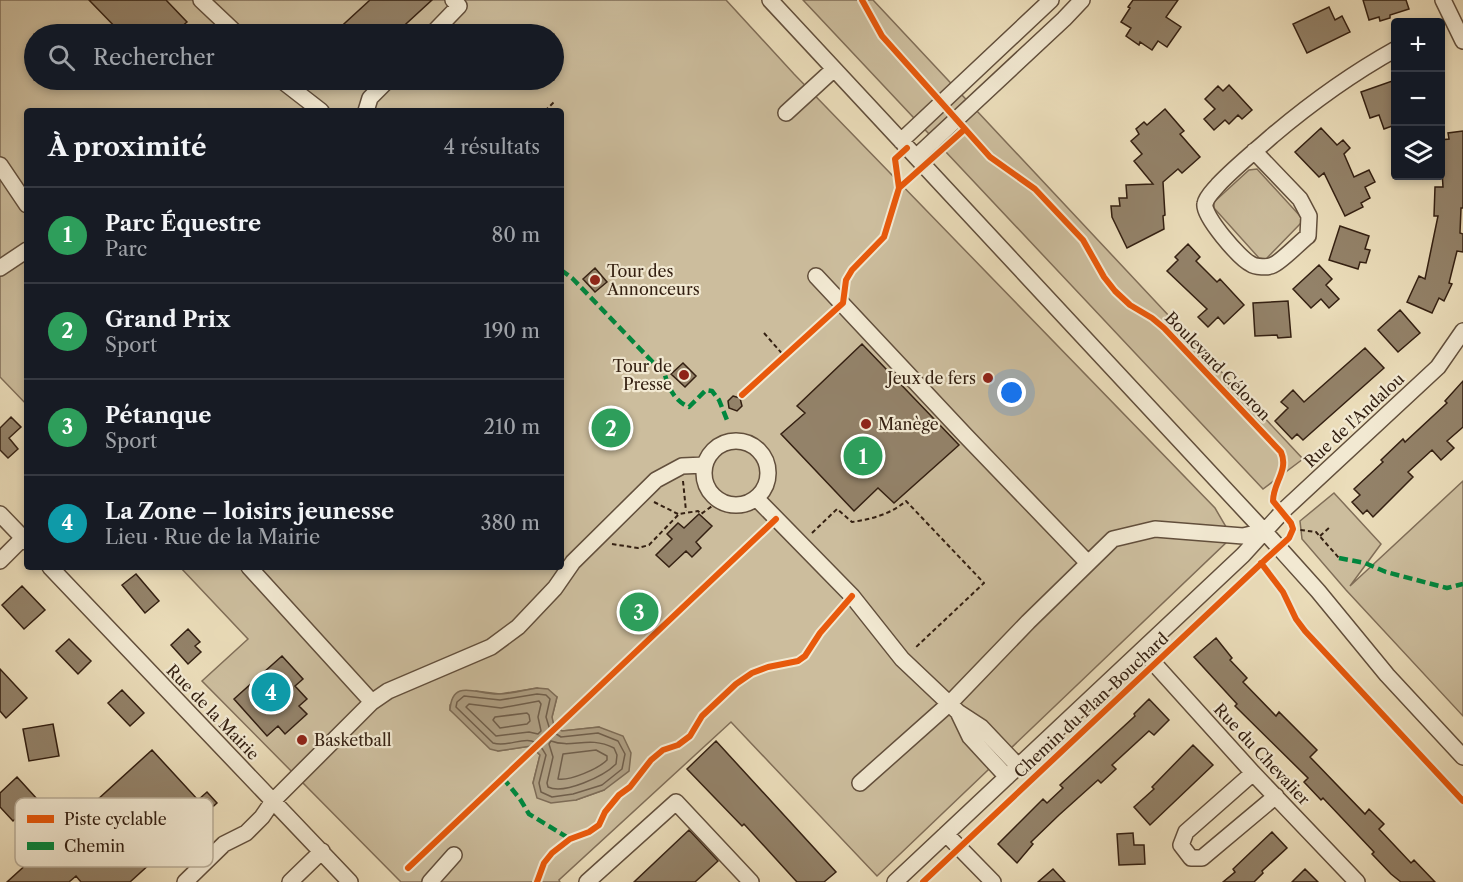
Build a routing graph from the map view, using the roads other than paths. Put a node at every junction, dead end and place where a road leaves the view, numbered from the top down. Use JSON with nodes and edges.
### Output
{"nodes":[{"id":1,"x":201,"y":0,"type":"edge"},
{"id":2,"x":453,"y":0,"type":"edge"},
{"id":3,"x":770,"y":0,"type":"edge"},
{"id":4,"x":1082,"y":0,"type":"edge"},
{"id":5,"x":1443,"y":0,"type":"edge"},
{"id":6,"x":1050,"y":1,"type":"edge"},
{"id":7,"x":1445,"y":18,"type":"edge"},
{"id":8,"x":1064,"y":19,"type":"junction"},
{"id":9,"x":1445,"y":21,"type":"edge"},
{"id":10,"x":226,"y":24,"type":"edge"},
{"id":11,"x":442,"y":24,"type":"edge"},
{"id":12,"x":1463,"y":41,"type":"edge"},
{"id":13,"x":1391,"y":51,"type":"edge"},
{"id":14,"x":834,"y":69,"type":"junction"},
{"id":15,"x":294,"y":90,"type":"edge"},
{"id":16,"x":378,"y":90,"type":"edge"},
{"id":17,"x":317,"y":108,"type":"edge"},
{"id":18,"x":367,"y":108,"type":"edge"},
{"id":19,"x":786,"y":113,"type":"dead end"},
{"id":20,"x":901,"y":141,"type":"junction"},
{"id":21,"x":1254,"y":151,"type":"junction"},
{"id":22,"x":916,"y":158,"type":"junction"},
{"id":23,"x":0,"y":165,"type":"edge"},
{"id":24,"x":24,"y":201,"type":"edge"},
{"id":25,"x":24,"y":252,"type":"edge"},
{"id":26,"x":0,"y":268,"type":"edge"},
{"id":27,"x":816,"y":276,"type":"dead end"},
{"id":28,"x":1463,"y":332,"type":"edge"},
{"id":29,"x":705,"y":465,"type":"junction"},
{"id":30,"x":756,"y":498,"type":"junction"},
{"id":31,"x":0,"y":513,"type":"edge"},
{"id":32,"x":1264,"y":531,"type":"junction"},
{"id":33,"x":24,"y":539,"type":"edge"},
{"id":34,"x":24,"y":541,"type":"edge"},
{"id":35,"x":0,"y":561,"type":"edge"},
{"id":36,"x":1088,"y":563,"type":"junction"},
{"id":37,"x":53,"y":570,"type":"edge"},
{"id":38,"x":252,"y":570,"type":"edge"},
{"id":39,"x":1142,"y":650,"type":"junction"},
{"id":40,"x":372,"y":702,"type":"junction"},
{"id":41,"x":954,"y":707,"type":"junction"},
{"id":42,"x":1463,"y":757,"type":"edge"},
{"id":43,"x":1012,"y":772,"type":"junction"},
{"id":44,"x":1253,"y":773,"type":"junction"},
{"id":45,"x":860,"y":783,"type":"dead end"},
{"id":46,"x":1276,"y":796,"type":"junction"},
{"id":47,"x":273,"y":801,"type":"junction"},
{"id":48,"x":946,"y":834,"type":"junction"},
{"id":49,"x":322,"y":852,"type":"junction"},
{"id":50,"x":213,"y":855,"type":"edge"},
{"id":51,"x":454,"y":855,"type":"dead end"},
{"id":52,"x":200,"y":867,"type":"edge"},
{"id":53,"x":185,"y":882,"type":"edge"},
{"id":54,"x":290,"y":882,"type":"edge"},
{"id":55,"x":350,"y":882,"type":"edge"},
{"id":56,"x":430,"y":882,"type":"edge"},
{"id":57,"x":588,"y":882,"type":"edge"},
{"id":58,"x":751,"y":882,"type":"edge"},
{"id":59,"x":895,"y":882,"type":"edge"},
{"id":60,"x":993,"y":882,"type":"edge"},
{"id":61,"x":1357,"y":882,"type":"edge"}],
"edges":[{"from":1,"to":10,"type":"street"},
{"from":2,"to":11,"type":"street"},
{"from":3,"to":14,"type":"street"},
{"from":4,"to":8,"type":"street"},
{"from":5,"to":7,"type":"street"},
{"from":6,"to":8,"type":"street"},
{"from":6,"to":20,"type":"street"},
{"from":8,"to":22,"type":"street"},
{"from":9,"to":12,"type":"street"},
{"from":13,"to":21,"type":"street"},
{"from":14,"to":19,"type":"street"},
{"from":14,"to":20,"type":"street"},
{"from":15,"to":17,"type":"street"},
{"from":16,"to":18,"type":"street"},
{"from":20,"to":22,"type":"street"},
{"from":21,"to":21,"type":"street"},
{"from":22,"to":32,"type":"street"},
{"from":23,"to":24,"type":"street"},
{"from":25,"to":26,"type":"street"},
{"from":27,"to":36,"type":"street"},
{"from":28,"to":32,"type":"street","name":"Rue de l'Andalou"},
{"from":29,"to":30,"type":"street"},
{"from":29,"to":30,"type":"street"},
{"from":29,"to":40,"type":"street"},
{"from":30,"to":41,"type":"street"},
{"from":31,"to":33,"type":"street"},
{"from":32,"to":36,"type":"street"},
{"from":32,"to":39,"type":"street","name":"Chemin du Plan-Bouchard"},
{"from":32,"to":42,"type":"street"},
{"from":34,"to":35,"type":"street"},
{"from":36,"to":41,"type":"street"},
{"from":37,"to":47,"type":"street","name":"Rue de la Mairie"},
{"from":38,"to":40,"type":"street"},
{"from":39,"to":43,"type":"street","name":"Chemin du Plan-Bouchard"},
{"from":39,"to":44,"type":"street","name":"Rue du Chevalier"},
{"from":40,"to":47,"type":"street"},
{"from":41,"to":43,"type":"street"},
{"from":41,"to":45,"type":"street"},
{"from":43,"to":48,"type":"street","name":"Chemin du Plan-Bouchard"},
{"from":44,"to":46,"type":"street","name":"Rue du Chevalier"},
{"from":44,"to":46,"type":"street"},
{"from":46,"to":61,"type":"street","name":"Rue du Chevalier"},
{"from":47,"to":49,"type":"street","name":"Rue de la Mairie"},
{"from":47,"to":50,"type":"street"},
{"from":48,"to":59,"type":"street","name":"Chemin du Plan-Bouchard"},
{"from":48,"to":60,"type":"street"},
{"from":49,"to":54,"type":"street"},
{"from":49,"to":55,"type":"street","name":"Rue de la Mairie"},
{"from":51,"to":56,"type":"street"},
{"from":52,"to":53,"type":"street"},
{"from":57,"to":58,"type":"street"}]}
